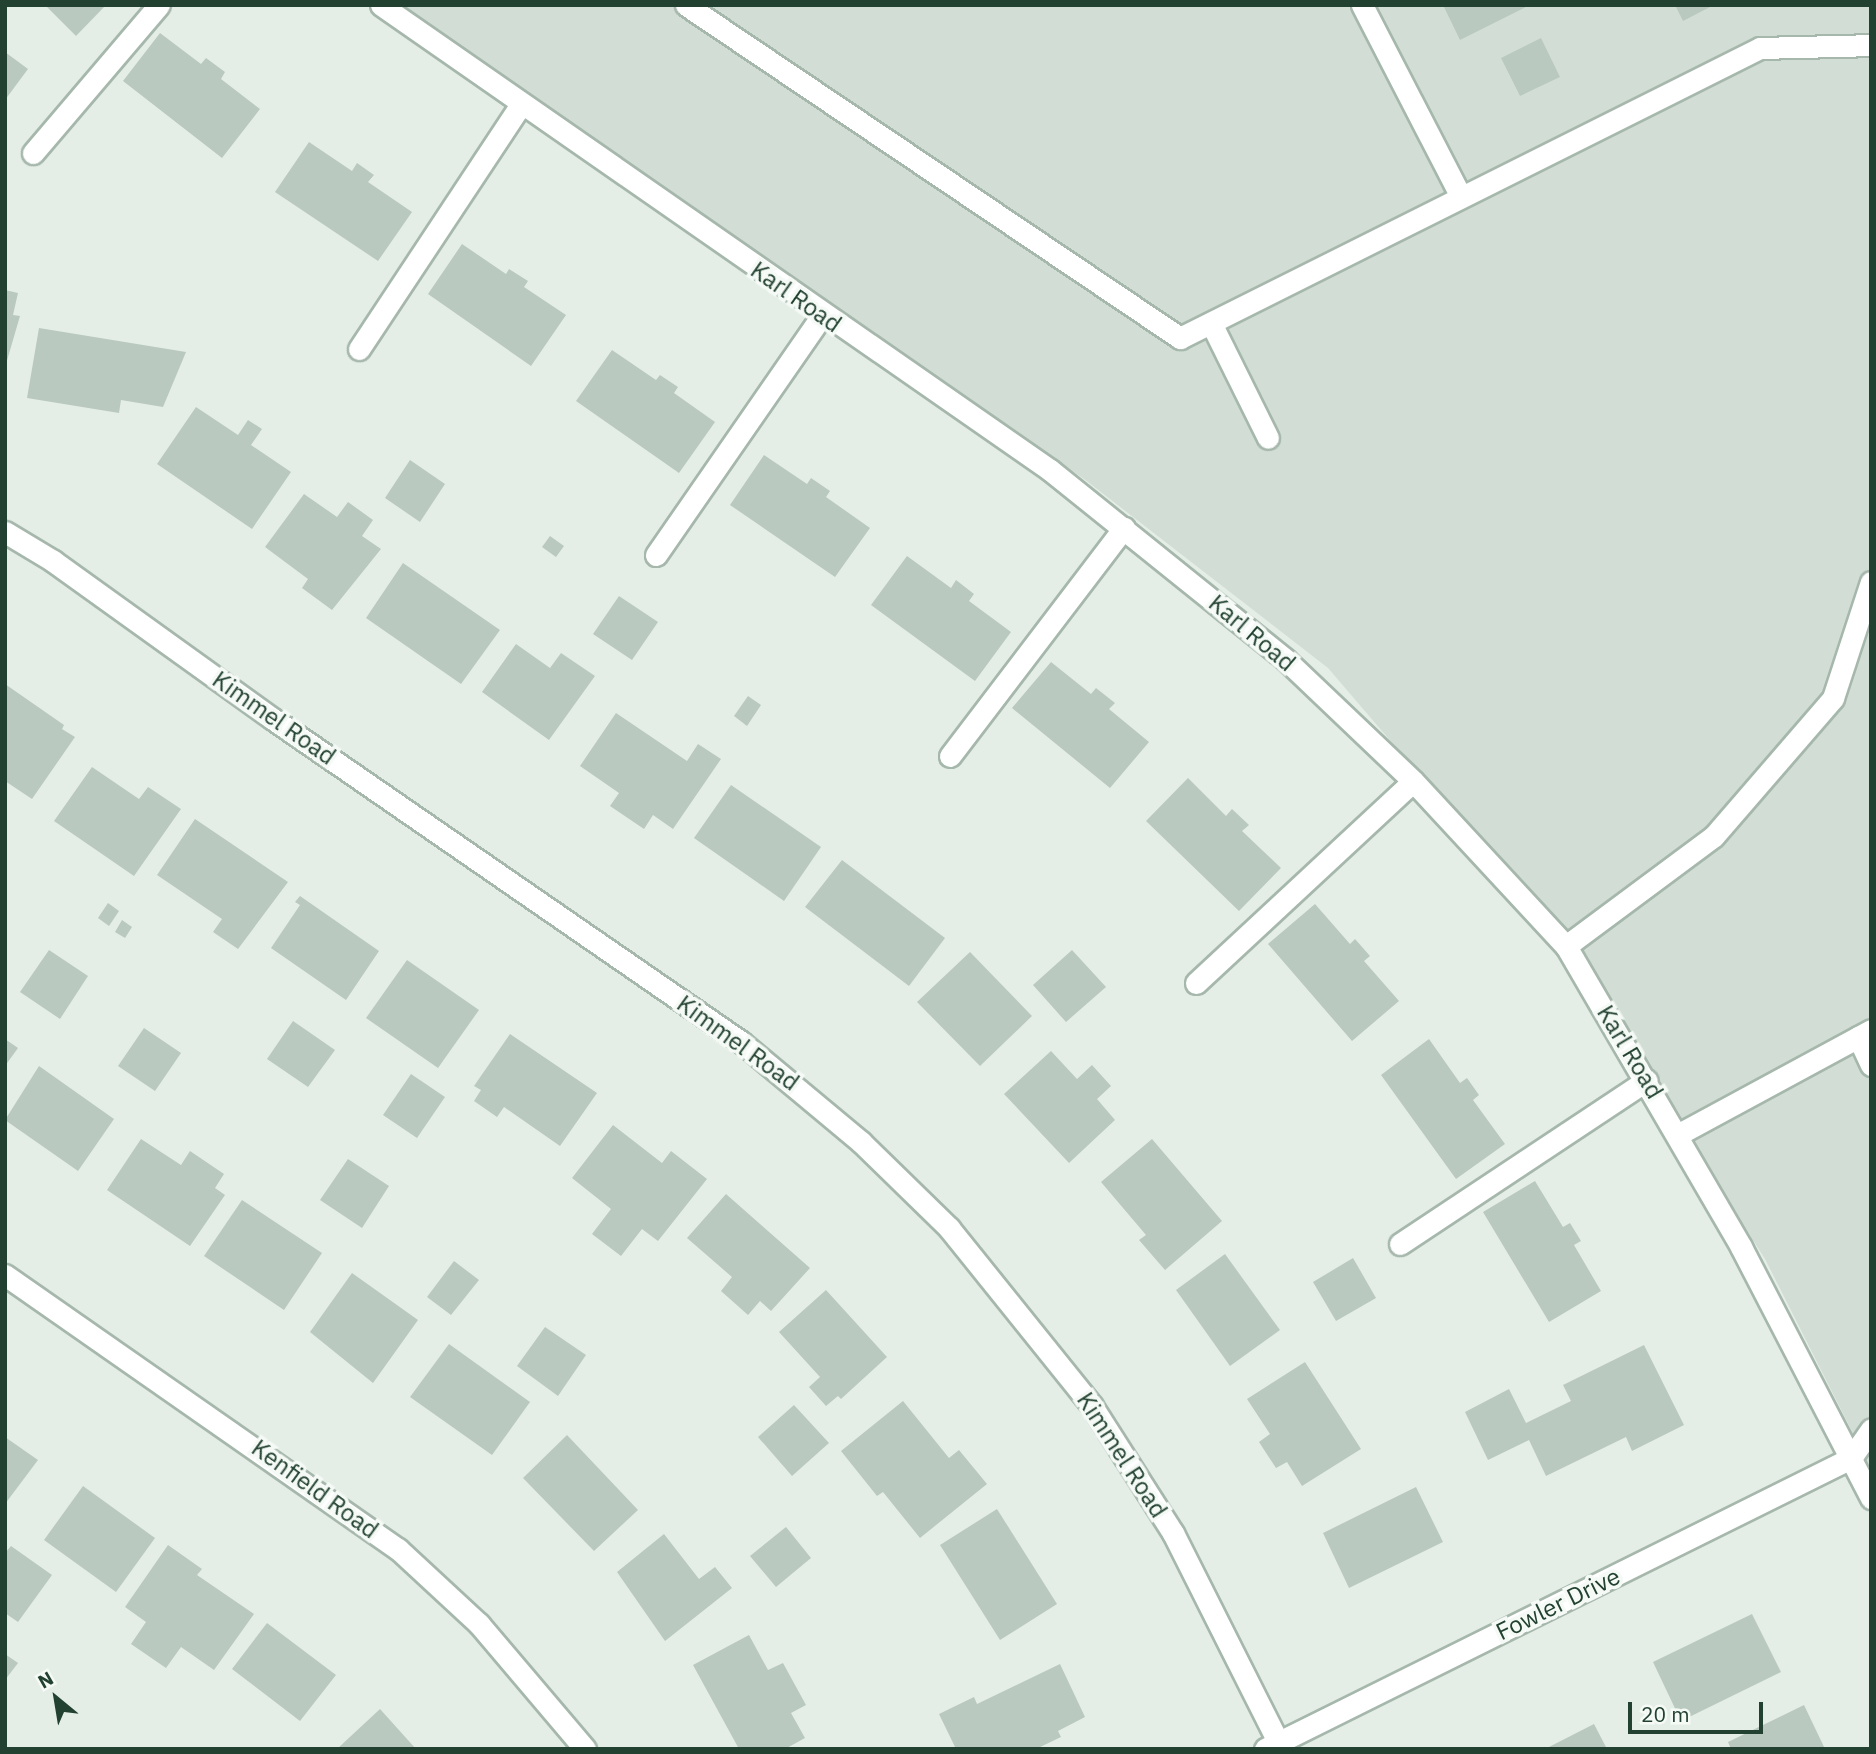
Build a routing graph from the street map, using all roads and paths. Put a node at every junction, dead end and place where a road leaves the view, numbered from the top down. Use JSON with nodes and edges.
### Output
{"nodes":[{"id":1,"x":159,"y":5,"type":"edge"},
{"id":2,"x":381,"y":5,"type":"edge"},
{"id":3,"x":686,"y":5,"type":"edge"},
{"id":4,"x":1362,"y":5,"type":"edge"},
{"id":5,"x":1871,"y":45,"type":"edge"},
{"id":6,"x":521,"y":104,"type":"junction"},
{"id":7,"x":33,"y":153,"type":"dead end"},
{"id":8,"x":1461,"y":197,"type":"junction"},
{"id":9,"x":822,"y":315,"type":"junction"},
{"id":10,"x":1211,"y":323,"type":"junction"},
{"id":11,"x":359,"y":349,"type":"dead end"},
{"id":12,"x":1268,"y":438,"type":"dead end"},
{"id":13,"x":1124,"y":528,"type":"junction"},
{"id":14,"x":5,"y":532,"type":"edge"},
{"id":15,"x":656,"y":555,"type":"dead end"},
{"id":16,"x":1871,"y":582,"type":"edge"},
{"id":17,"x":950,"y":756,"type":"dead end"},
{"id":18,"x":1412,"y":781,"type":"junction"},
{"id":19,"x":1566,"y":946,"type":"junction"},
{"id":20,"x":1196,"y":982,"type":"dead end"},
{"id":21,"x":1864,"y":1033,"type":"edge"},
{"id":22,"x":1871,"y":1065,"type":"edge"},
{"id":23,"x":1647,"y":1080,"type":"junction"},
{"id":24,"x":1679,"y":1134,"type":"junction"},
{"id":25,"x":1400,"y":1244,"type":"dead end"},
{"id":26,"x":5,"y":1275,"type":"edge"},
{"id":27,"x":1871,"y":1429,"type":"edge"},
{"id":28,"x":1851,"y":1458,"type":"junction"},
{"id":29,"x":1871,"y":1498,"type":"edge"},
{"id":30,"x":1272,"y":1745,"type":"edge"},
{"id":31,"x":585,"y":1749,"type":"edge"}],
"edges":[{"from":1,"to":7,"type":"street"},
{"from":2,"to":6,"type":"street","name":"Karl Road"},
{"from":3,"to":10,"type":"street"},
{"from":4,"to":8,"type":"street"},
{"from":5,"to":8,"type":"street"},
{"from":6,"to":9,"type":"street","name":"Karl Road"},
{"from":6,"to":11,"type":"street"},
{"from":8,"to":10,"type":"street"},
{"from":9,"to":13,"type":"street","name":"Karl Road"},
{"from":9,"to":15,"type":"street"},
{"from":10,"to":12,"type":"street"},
{"from":13,"to":17,"type":"street"},
{"from":13,"to":18,"type":"street","name":"Karl Road"},
{"from":14,"to":30,"type":"street","name":"Kimmel Road"},
{"from":16,"to":19,"type":"street"},
{"from":18,"to":19,"type":"street","name":"Karl Road"},
{"from":18,"to":20,"type":"street"},
{"from":19,"to":23,"type":"street","name":"Karl Road"},
{"from":21,"to":22,"type":"street"},
{"from":21,"to":24,"type":"street"},
{"from":23,"to":24,"type":"street","name":"Karl Road"},
{"from":23,"to":25,"type":"street"},
{"from":24,"to":28,"type":"street","name":"Karl Road"},
{"from":26,"to":31,"type":"street","name":"Kenfield Road"},
{"from":27,"to":28,"type":"street"},
{"from":28,"to":29,"type":"street","name":"Karl Road"},
{"from":28,"to":30,"type":"street","name":"Fowler Drive"}]}
